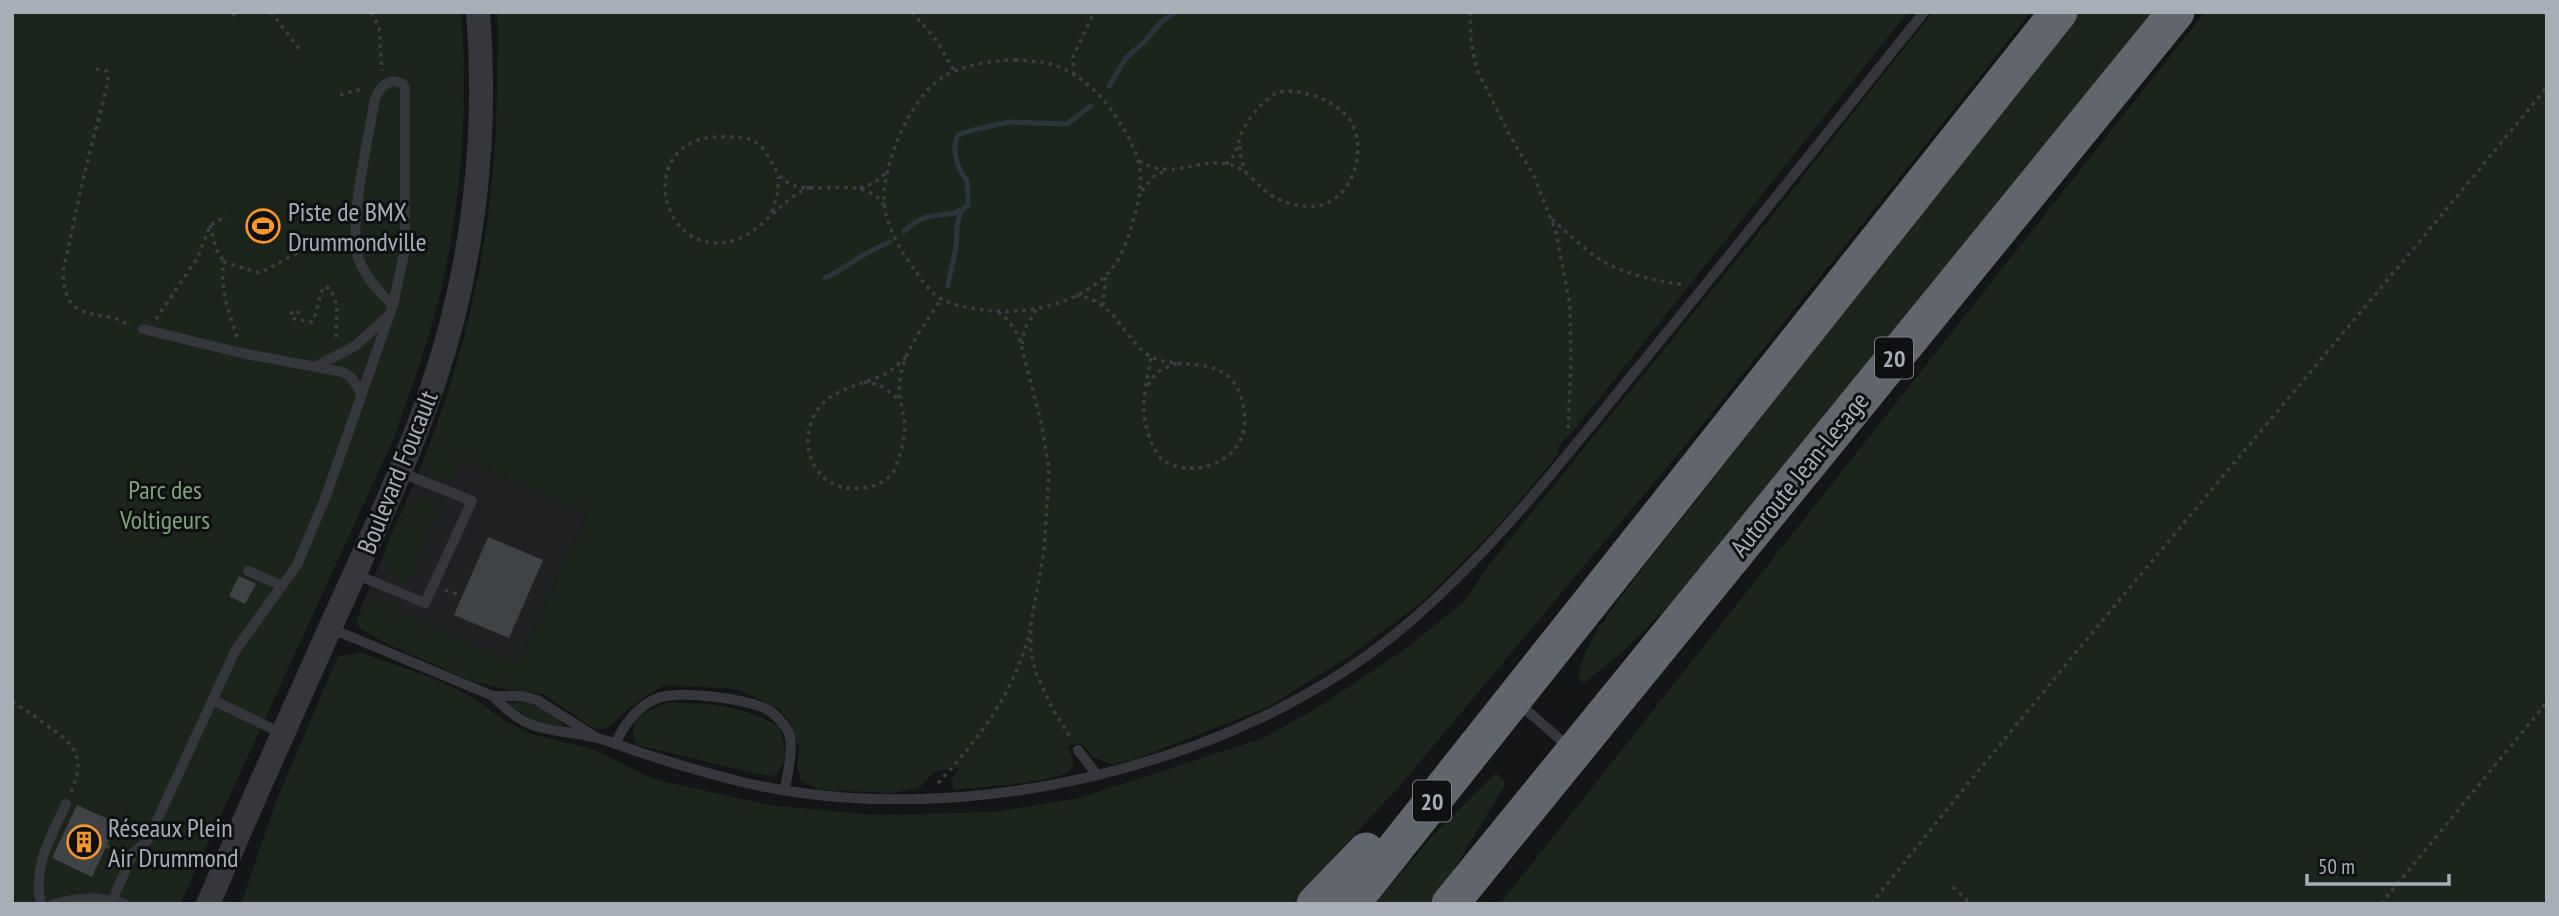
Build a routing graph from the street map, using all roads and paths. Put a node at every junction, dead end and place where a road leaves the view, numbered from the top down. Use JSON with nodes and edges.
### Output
{"nodes":[{"id":1,"x":240,"y":12,"type":"edge"},
{"id":2,"x":271,"y":12,"type":"edge"},
{"id":3,"x":372,"y":12,"type":"edge"},
{"id":4,"x":478,"y":12,"type":"edge"},
{"id":5,"x":912,"y":12,"type":"edge"},
{"id":6,"x":1094,"y":12,"type":"edge"},
{"id":7,"x":1470,"y":12,"type":"edge"},
{"id":8,"x":1924,"y":12,"type":"edge"},
{"id":9,"x":2059,"y":12,"type":"edge"},
{"id":10,"x":2175,"y":12,"type":"edge"},
{"id":11,"x":232,"y":15,"type":"dead end"},
{"id":12,"x":300,"y":50,"type":"dead end"},
{"id":13,"x":96,"y":69,"type":"dead end"},
{"id":14,"x":954,"y":71,"type":"junction"},
{"id":15,"x":383,"y":72,"type":"dead end"},
{"id":16,"x":1074,"y":75,"type":"junction"},
{"id":17,"x":2547,"y":88,"type":"edge"},
{"id":18,"x":1240,"y":144,"type":"junction"},
{"id":19,"x":1138,"y":160,"type":"junction"},
{"id":20,"x":1226,"y":164,"type":"junction"},
{"id":21,"x":888,"y":171,"type":"junction"},
{"id":22,"x":1166,"y":171,"type":"junction"},
{"id":23,"x":1246,"y":173,"type":"junction"},
{"id":24,"x":778,"y":177,"type":"junction"},
{"id":25,"x":810,"y":187,"type":"junction"},
{"id":26,"x":859,"y":188,"type":"junction"},
{"id":27,"x":1140,"y":193,"type":"junction"},
{"id":28,"x":885,"y":206,"type":"junction"},
{"id":29,"x":772,"y":213,"type":"junction"},
{"id":30,"x":227,"y":216,"type":"dead end"},
{"id":31,"x":1550,"y":218,"type":"junction"},
{"id":32,"x":210,"y":225,"type":"junction"},
{"id":33,"x":356,"y":247,"type":"junction"},
{"id":34,"x":224,"y":262,"type":"junction"},
{"id":35,"x":1106,"y":274,"type":"junction"},
{"id":36,"x":1704,"y":286,"type":"junction"},
{"id":37,"x":1076,"y":295,"type":"junction"},
{"id":38,"x":941,"y":299,"type":"junction"},
{"id":39,"x":1103,"y":306,"type":"junction"},
{"id":40,"x":1037,"y":308,"type":"junction"},
{"id":41,"x":392,"y":309,"type":"junction"},
{"id":42,"x":996,"y":311,"type":"junction"},
{"id":43,"x":300,"y":313,"type":"dead end"},
{"id":44,"x":146,"y":330,"type":"junction"},
{"id":45,"x":1022,"y":346,"type":"junction"},
{"id":46,"x":241,"y":353,"type":"junction"},
{"id":47,"x":338,"y":356,"type":"junction"},
{"id":48,"x":1151,"y":356,"type":"junction"},
{"id":49,"x":905,"y":357,"type":"junction"},
{"id":50,"x":1180,"y":362,"type":"junction"},
{"id":51,"x":315,"y":367,"type":"junction"},
{"id":52,"x":862,"y":382,"type":"junction"},
{"id":53,"x":1146,"y":387,"type":"junction"},
{"id":54,"x":362,"y":394,"type":"junction"},
{"id":55,"x":898,"y":400,"type":"junction"},
{"id":56,"x":1567,"y":455,"type":"junction"},
{"id":57,"x":400,"y":472,"type":"junction"},
{"id":58,"x":248,"y":571,"type":"dead end"},
{"id":59,"x":355,"y":574,"type":"junction"},
{"id":60,"x":282,"y":586,"type":"junction"},
{"id":61,"x":1031,"y":624,"type":"junction"},
{"id":62,"x":330,"y":628,"type":"junction"},
{"id":63,"x":493,"y":696,"type":"junction"},
{"id":64,"x":1513,"y":699,"type":"junction"},
{"id":65,"x":213,"y":700,"type":"junction"},
{"id":66,"x":12,"y":702,"type":"edge"},
{"id":67,"x":2547,"y":702,"type":"edge"},
{"id":68,"x":283,"y":734,"type":"junction"},
{"id":69,"x":597,"y":738,"type":"junction"},
{"id":70,"x":615,"y":744,"type":"junction"},
{"id":71,"x":1078,"y":750,"type":"joint"},
{"id":72,"x":1574,"y":751,"type":"junction"},
{"id":73,"x":1097,"y":775,"type":"junction"},
{"id":74,"x":785,"y":790,"type":"junction"},
{"id":75,"x":924,"y":798,"type":"junction"},
{"id":76,"x":66,"y":804,"type":"joint"},
{"id":77,"x":106,"y":846,"type":"dead end"},
{"id":78,"x":113,"y":848,"type":"dead end"},
{"id":79,"x":1953,"y":887,"type":"dead end"},
{"id":80,"x":112,"y":901,"type":"junction"},
{"id":81,"x":41,"y":904,"type":"edge"},
{"id":82,"x":54,"y":904,"type":"edge"},
{"id":83,"x":125,"y":904,"type":"edge"},
{"id":84,"x":208,"y":904,"type":"edge"},
{"id":85,"x":1315,"y":904,"type":"edge"},
{"id":86,"x":1351,"y":904,"type":"edge"},
{"id":87,"x":1450,"y":904,"type":"edge"},
{"id":88,"x":1476,"y":904,"type":"edge"},
{"id":89,"x":1871,"y":904,"type":"edge"},
{"id":90,"x":1971,"y":904,"type":"edge"},
{"id":91,"x":2381,"y":904,"type":"edge"}],
"edges":[{"from":1,"to":11,"type":"path"},
{"from":2,"to":12,"type":"path"},
{"from":3,"to":15,"type":"path"},
{"from":4,"to":57,"type":"street","name":"Boulevard Foucault"},
{"from":5,"to":14,"type":"path"},
{"from":6,"to":16,"type":"path"},
{"from":7,"to":31,"type":"path"},
{"from":8,"to":36,"type":"lane"},
{"from":9,"to":64,"type":"highway","number":"20"},
{"from":10,"to":72,"type":"highway","name":"Autoroute Jean-Lesage","number":"20"},
{"from":13,"to":44,"type":"path"},
{"from":14,"to":16,"type":"path"},
{"from":14,"to":21,"type":"path"},
{"from":16,"to":19,"type":"path"},
{"from":17,"to":89,"type":"path"},
{"from":18,"to":20,"type":"path"},
{"from":18,"to":23,"type":"path"},
{"from":18,"to":23,"type":"path"},
{"from":19,"to":22,"type":"path"},
{"from":19,"to":27,"type":"path"},
{"from":20,"to":22,"type":"path"},
{"from":20,"to":23,"type":"path"},
{"from":21,"to":26,"type":"path"},
{"from":21,"to":28,"type":"path"},
{"from":22,"to":27,"type":"path"},
{"from":24,"to":25,"type":"path"},
{"from":24,"to":29,"type":"path"},
{"from":24,"to":29,"type":"path"},
{"from":25,"to":26,"type":"path"},
{"from":25,"to":29,"type":"path"},
{"from":26,"to":28,"type":"path"},
{"from":27,"to":35,"type":"path"},
{"from":28,"to":38,"type":"path"},
{"from":30,"to":32,"type":"path"},
{"from":31,"to":36,"type":"path"},
{"from":31,"to":56,"type":"path"},
{"from":32,"to":34,"type":"path"},
{"from":32,"to":44,"type":"path"},
{"from":33,"to":34,"type":"path"},
{"from":33,"to":41,"type":"lane"},
{"from":33,"to":41,"type":"lane"},
{"from":34,"to":46,"type":"path"},
{"from":35,"to":37,"type":"path"},
{"from":35,"to":39,"type":"path"},
{"from":36,"to":56,"type":"lane"},
{"from":37,"to":39,"type":"path"},
{"from":37,"to":40,"type":"path"},
{"from":38,"to":42,"type":"path"},
{"from":38,"to":49,"type":"path"},
{"from":39,"to":48,"type":"path"},
{"from":40,"to":42,"type":"path"},
{"from":40,"to":45,"type":"path"},
{"from":41,"to":47,"type":"lane"},
{"from":41,"to":54,"type":"lane"},
{"from":42,"to":45,"type":"path"},
{"from":43,"to":47,"type":"path"},
{"from":44,"to":46,"type":"lane"},
{"from":45,"to":61,"type":"path"},
{"from":46,"to":51,"type":"lane"},
{"from":47,"to":51,"type":"lane"},
{"from":48,"to":50,"type":"path"},
{"from":48,"to":53,"type":"path"},
{"from":49,"to":52,"type":"path"},
{"from":49,"to":55,"type":"path"},
{"from":50,"to":53,"type":"path"},
{"from":50,"to":53,"type":"path"},
{"from":51,"to":54,"type":"lane"},
{"from":52,"to":55,"type":"path"},
{"from":52,"to":55,"type":"path"},
{"from":54,"to":60,"type":"lane"},
{"from":56,"to":73,"type":"lane"},
{"from":57,"to":59,"type":"street","name":"Boulevard Foucault"},
{"from":57,"to":59,"type":"lane"},
{"from":58,"to":60,"type":"lane"},
{"from":59,"to":62,"type":"street","name":"Boulevard Foucault"},
{"from":60,"to":65,"type":"lane"},
{"from":61,"to":71,"type":"path"},
{"from":61,"to":75,"type":"path"},
{"from":62,"to":63,"type":"lane"},
{"from":62,"to":68,"type":"street","name":"Boulevard Foucault"},
{"from":63,"to":69,"type":"lane"},
{"from":63,"to":69,"type":"lane"},
{"from":64,"to":72,"type":"lane"},
{"from":64,"to":85,"type":"highway"},
{"from":64,"to":86,"type":"highway","number":"20"},
{"from":65,"to":68,"type":"lane"},
{"from":65,"to":80,"type":"lane"},
{"from":66,"to":76,"type":"path"},
{"from":67,"to":91,"type":"path"},
{"from":68,"to":84,"type":"street","name":"Boulevard Foucault"},
{"from":69,"to":70,"type":"lane"},
{"from":70,"to":74,"type":"lane"},
{"from":70,"to":74,"type":"lane"},
{"from":71,"to":73,"type":"lane"},
{"from":72,"to":87,"type":"highway","name":"Autoroute Jean-Lesage","number":"20"},
{"from":72,"to":88,"type":"highway"},
{"from":73,"to":75,"type":"lane"},
{"from":74,"to":75,"type":"lane"},
{"from":76,"to":81,"type":"lane"},
{"from":77,"to":78,"type":"path"},
{"from":79,"to":90,"type":"path"},
{"from":80,"to":82,"type":"lane"},
{"from":80,"to":83,"type":"lane"}]}
